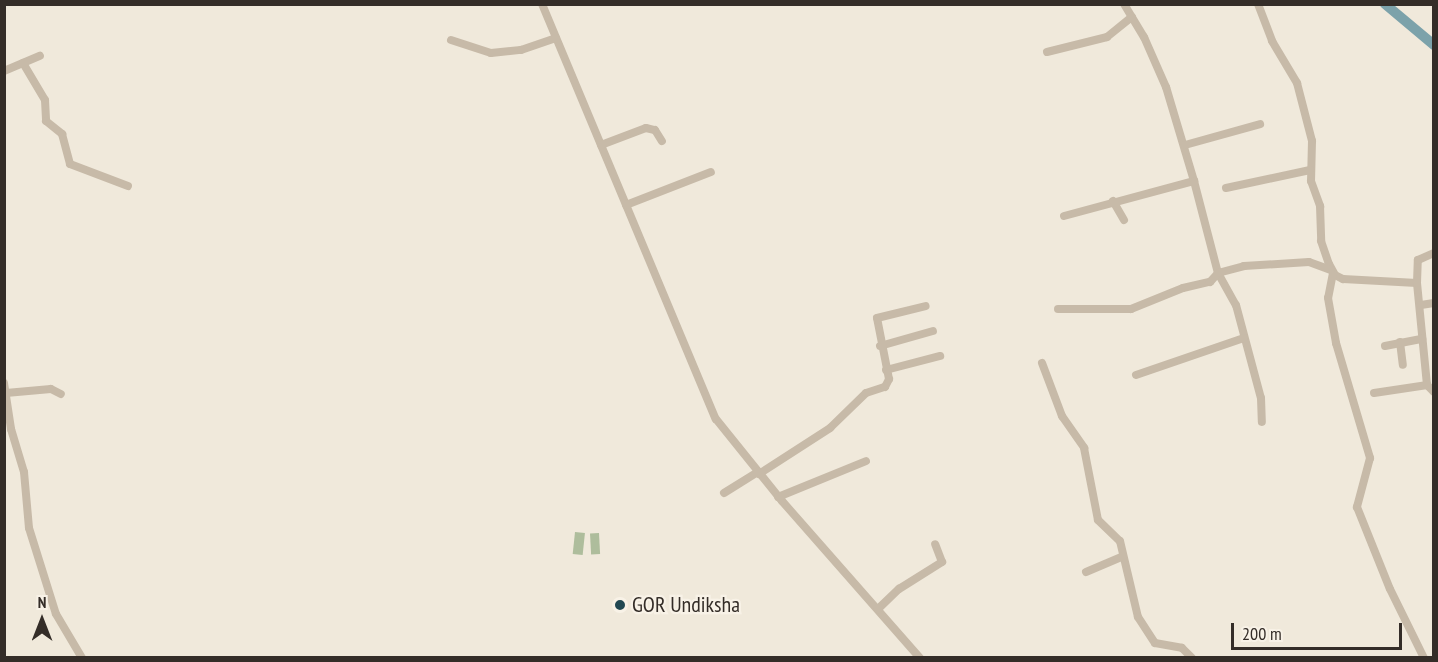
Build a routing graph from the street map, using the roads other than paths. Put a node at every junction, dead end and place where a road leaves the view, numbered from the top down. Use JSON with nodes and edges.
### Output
{"nodes":[{"id":1,"x":543,"y":4,"type":"edge"},
{"id":2,"x":1124,"y":4,"type":"edge"},
{"id":3,"x":1258,"y":4,"type":"edge"},
{"id":4,"x":1132,"y":16,"type":"junction"},
{"id":5,"x":556,"y":38,"type":"junction"},
{"id":6,"x":451,"y":39,"type":"dead end"},
{"id":7,"x":1047,"y":52,"type":"dead end"},
{"id":8,"x":40,"y":56,"type":"dead end"},
{"id":9,"x":23,"y":63,"type":"junction"},
{"id":10,"x":4,"y":71,"type":"edge"},
{"id":11,"x":1260,"y":124,"type":"dead end"},
{"id":12,"x":662,"y":141,"type":"dead end"},
{"id":13,"x":601,"y":144,"type":"junction"},
{"id":14,"x":1185,"y":144,"type":"junction"},
{"id":15,"x":1311,"y":170,"type":"junction"},
{"id":16,"x":711,"y":171,"type":"dead end"},
{"id":17,"x":1194,"y":182,"type":"junction"},
{"id":18,"x":128,"y":186,"type":"dead end"},
{"id":19,"x":1226,"y":188,"type":"dead end"},
{"id":20,"x":1113,"y":201,"type":"junction"},
{"id":21,"x":626,"y":205,"type":"junction"},
{"id":22,"x":1064,"y":216,"type":"dead end"},
{"id":23,"x":1124,"y":220,"type":"dead end"},
{"id":24,"x":1434,"y":253,"type":"edge"},
{"id":25,"x":1332,"y":272,"type":"junction"},
{"id":26,"x":1218,"y":273,"type":"junction"},
{"id":27,"x":1417,"y":283,"type":"junction"},
{"id":28,"x":1434,"y":303,"type":"edge"},
{"id":29,"x":1421,"y":305,"type":"junction"},
{"id":30,"x":926,"y":306,"type":"dead end"},
{"id":31,"x":1058,"y":309,"type":"dead end"},
{"id":32,"x":933,"y":332,"type":"dead end"},
{"id":33,"x":1244,"y":338,"type":"junction"},
{"id":34,"x":1422,"y":339,"type":"junction"},
{"id":35,"x":1400,"y":342,"type":"junction"},
{"id":36,"x":880,"y":346,"type":"junction"},
{"id":37,"x":1385,"y":346,"type":"dead end"},
{"id":38,"x":940,"y":356,"type":"dead end"},
{"id":39,"x":1042,"y":363,"type":"dead end"},
{"id":40,"x":1403,"y":365,"type":"dead end"},
{"id":41,"x":886,"y":370,"type":"junction"},
{"id":42,"x":1136,"y":375,"type":"dead end"},
{"id":43,"x":4,"y":383,"type":"edge"},
{"id":44,"x":1427,"y":385,"type":"junction"},
{"id":45,"x":1434,"y":392,"type":"edge"},
{"id":46,"x":6,"y":393,"type":"junction"},
{"id":47,"x":1374,"y":393,"type":"dead end"},
{"id":48,"x":61,"y":394,"type":"dead end"},
{"id":49,"x":1262,"y":422,"type":"dead end"},
{"id":50,"x":866,"y":461,"type":"dead end"},
{"id":51,"x":758,"y":473,"type":"junction"},
{"id":52,"x":724,"y":493,"type":"dead end"},
{"id":53,"x":778,"y":497,"type":"junction"},
{"id":54,"x":935,"y":544,"type":"dead end"},
{"id":55,"x":1122,"y":557,"type":"junction"},
{"id":56,"x":1086,"y":572,"type":"dead end"},
{"id":57,"x":878,"y":609,"type":"junction"},
{"id":58,"x":82,"y":657,"type":"edge"},
{"id":59,"x":920,"y":657,"type":"edge"},
{"id":60,"x":1192,"y":657,"type":"edge"},
{"id":61,"x":1424,"y":657,"type":"edge"}],
"edges":[{"from":1,"to":5,"type":"street"},
{"from":2,"to":4,"type":"street"},
{"from":3,"to":15,"type":"street"},
{"from":4,"to":7,"type":"street"},
{"from":4,"to":14,"type":"street"},
{"from":5,"to":6,"type":"street"},
{"from":5,"to":13,"type":"street"},
{"from":8,"to":9,"type":"street"},
{"from":9,"to":10,"type":"street"},
{"from":9,"to":18,"type":"street"},
{"from":11,"to":14,"type":"street"},
{"from":12,"to":13,"type":"street"},
{"from":13,"to":21,"type":"street"},
{"from":14,"to":17,"type":"street"},
{"from":15,"to":19,"type":"street"},
{"from":15,"to":25,"type":"street"},
{"from":16,"to":21,"type":"street"},
{"from":17,"to":20,"type":"street"},
{"from":17,"to":26,"type":"street"},
{"from":20,"to":22,"type":"street"},
{"from":20,"to":23,"type":"street"},
{"from":21,"to":51,"type":"street"},
{"from":24,"to":27,"type":"street"},
{"from":25,"to":26,"type":"street"},
{"from":25,"to":27,"type":"street"},
{"from":25,"to":61,"type":"street"},
{"from":26,"to":31,"type":"street"},
{"from":26,"to":33,"type":"street"},
{"from":27,"to":29,"type":"street"},
{"from":28,"to":29,"type":"street"},
{"from":29,"to":34,"type":"street"},
{"from":30,"to":36,"type":"street"},
{"from":32,"to":36,"type":"street"},
{"from":33,"to":42,"type":"street"},
{"from":33,"to":49,"type":"street"},
{"from":34,"to":35,"type":"street"},
{"from":34,"to":44,"type":"street"},
{"from":35,"to":37,"type":"street"},
{"from":35,"to":40,"type":"street"},
{"from":36,"to":41,"type":"street"},
{"from":38,"to":41,"type":"street"},
{"from":39,"to":55,"type":"street"},
{"from":41,"to":51,"type":"street"},
{"from":43,"to":46,"type":"street"},
{"from":44,"to":45,"type":"street"},
{"from":44,"to":47,"type":"street"},
{"from":46,"to":48,"type":"street"},
{"from":46,"to":58,"type":"street"},
{"from":50,"to":53,"type":"street"},
{"from":51,"to":52,"type":"street"},
{"from":51,"to":53,"type":"street"},
{"from":53,"to":57,"type":"street"},
{"from":54,"to":57,"type":"street"},
{"from":55,"to":56,"type":"street"},
{"from":55,"to":60,"type":"street"},
{"from":57,"to":59,"type":"street"}]}
